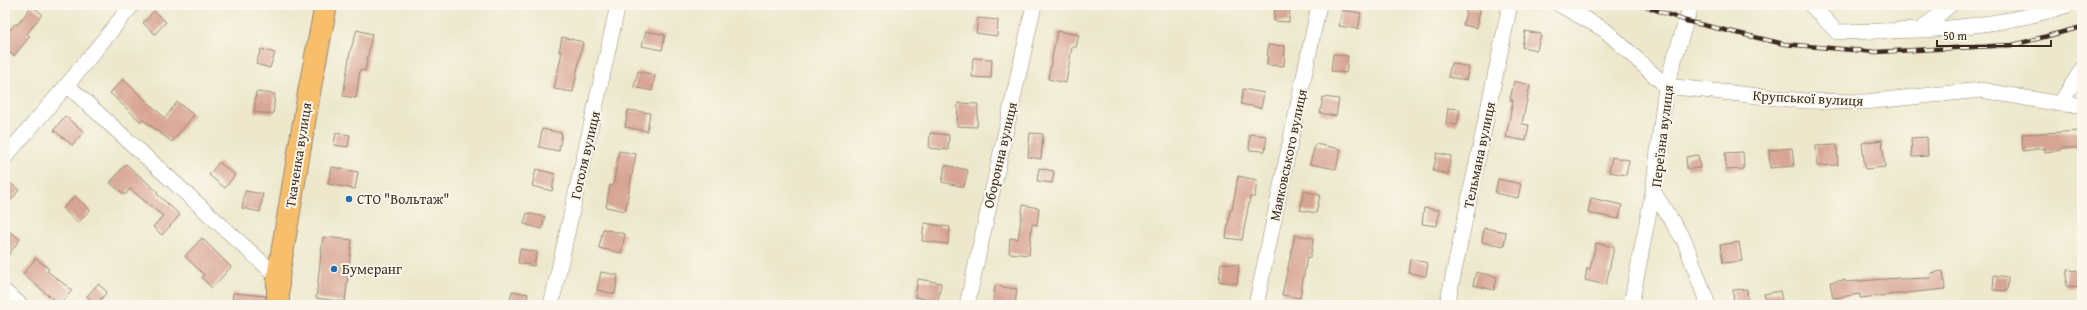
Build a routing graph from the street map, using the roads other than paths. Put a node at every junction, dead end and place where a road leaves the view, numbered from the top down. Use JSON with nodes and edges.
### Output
{"nodes":[{"id":1,"x":132,"y":5,"type":"edge"},
{"id":2,"x":326,"y":5,"type":"edge"},
{"id":3,"x":618,"y":5,"type":"edge"},
{"id":4,"x":1034,"y":5,"type":"edge"},
{"id":5,"x":1319,"y":5,"type":"edge"},
{"id":6,"x":1510,"y":5,"type":"edge"},
{"id":7,"x":1560,"y":5,"type":"edge"},
{"id":8,"x":1691,"y":5,"type":"edge"},
{"id":9,"x":1811,"y":5,"type":"edge"},
{"id":10,"x":1950,"y":5,"type":"edge"},
{"id":11,"x":2068,"y":5,"type":"edge"},
{"id":12,"x":1922,"y":30,"type":"junction"},
{"id":13,"x":2082,"y":69,"type":"edge"},
{"id":14,"x":67,"y":85,"type":"junction"},
{"id":15,"x":1666,"y":86,"type":"junction"},
{"id":16,"x":2060,"y":104,"type":"junction"},
{"id":17,"x":2082,"y":106,"type":"edge"},
{"id":18,"x":5,"y":157,"type":"edge"},
{"id":19,"x":1653,"y":191,"type":"junction"},
{"id":20,"x":278,"y":277,"type":"junction"},
{"id":21,"x":5,"y":292,"type":"edge"},
{"id":22,"x":20,"y":305,"type":"edge"},
{"id":23,"x":278,"y":305,"type":"edge"},
{"id":24,"x":551,"y":305,"type":"edge"},
{"id":25,"x":967,"y":305,"type":"edge"},
{"id":26,"x":1256,"y":305,"type":"edge"},
{"id":27,"x":1447,"y":305,"type":"edge"},
{"id":28,"x":1631,"y":305,"type":"edge"},
{"id":29,"x":1708,"y":305,"type":"edge"}],
"edges":[{"from":1,"to":14,"type":"street"},
{"from":2,"to":20,"type":"main road","name":"Ткаченка вулиця"},
{"from":3,"to":24,"type":"street","name":"Гоголя вулиця"},
{"from":4,"to":25,"type":"street","name":"Оборонна вулиця"},
{"from":5,"to":26,"type":"street","name":"Маяковського вулиця"},
{"from":6,"to":27,"type":"street","name":"Тельмана вулиця"},
{"from":7,"to":15,"type":"street"},
{"from":8,"to":15,"type":"street","name":"Переїзна вулиця"},
{"from":9,"to":12,"type":"street"},
{"from":10,"to":12,"type":"street"},
{"from":11,"to":12,"type":"street"},
{"from":13,"to":16,"type":"street"},
{"from":14,"to":18,"type":"street"},
{"from":14,"to":20,"type":"street"},
{"from":15,"to":16,"type":"street","name":"Крупської вулиця"},
{"from":15,"to":19,"type":"street","name":"Переїзна вулиця"},
{"from":16,"to":17,"type":"street","name":"Крупської вулиця"},
{"from":19,"to":28,"type":"street"},
{"from":19,"to":29,"type":"street","name":"Переїзна вулиця"},
{"from":20,"to":23,"type":"main road","name":"Ткаченка вулиця"},
{"from":21,"to":22,"type":"street"}]}
